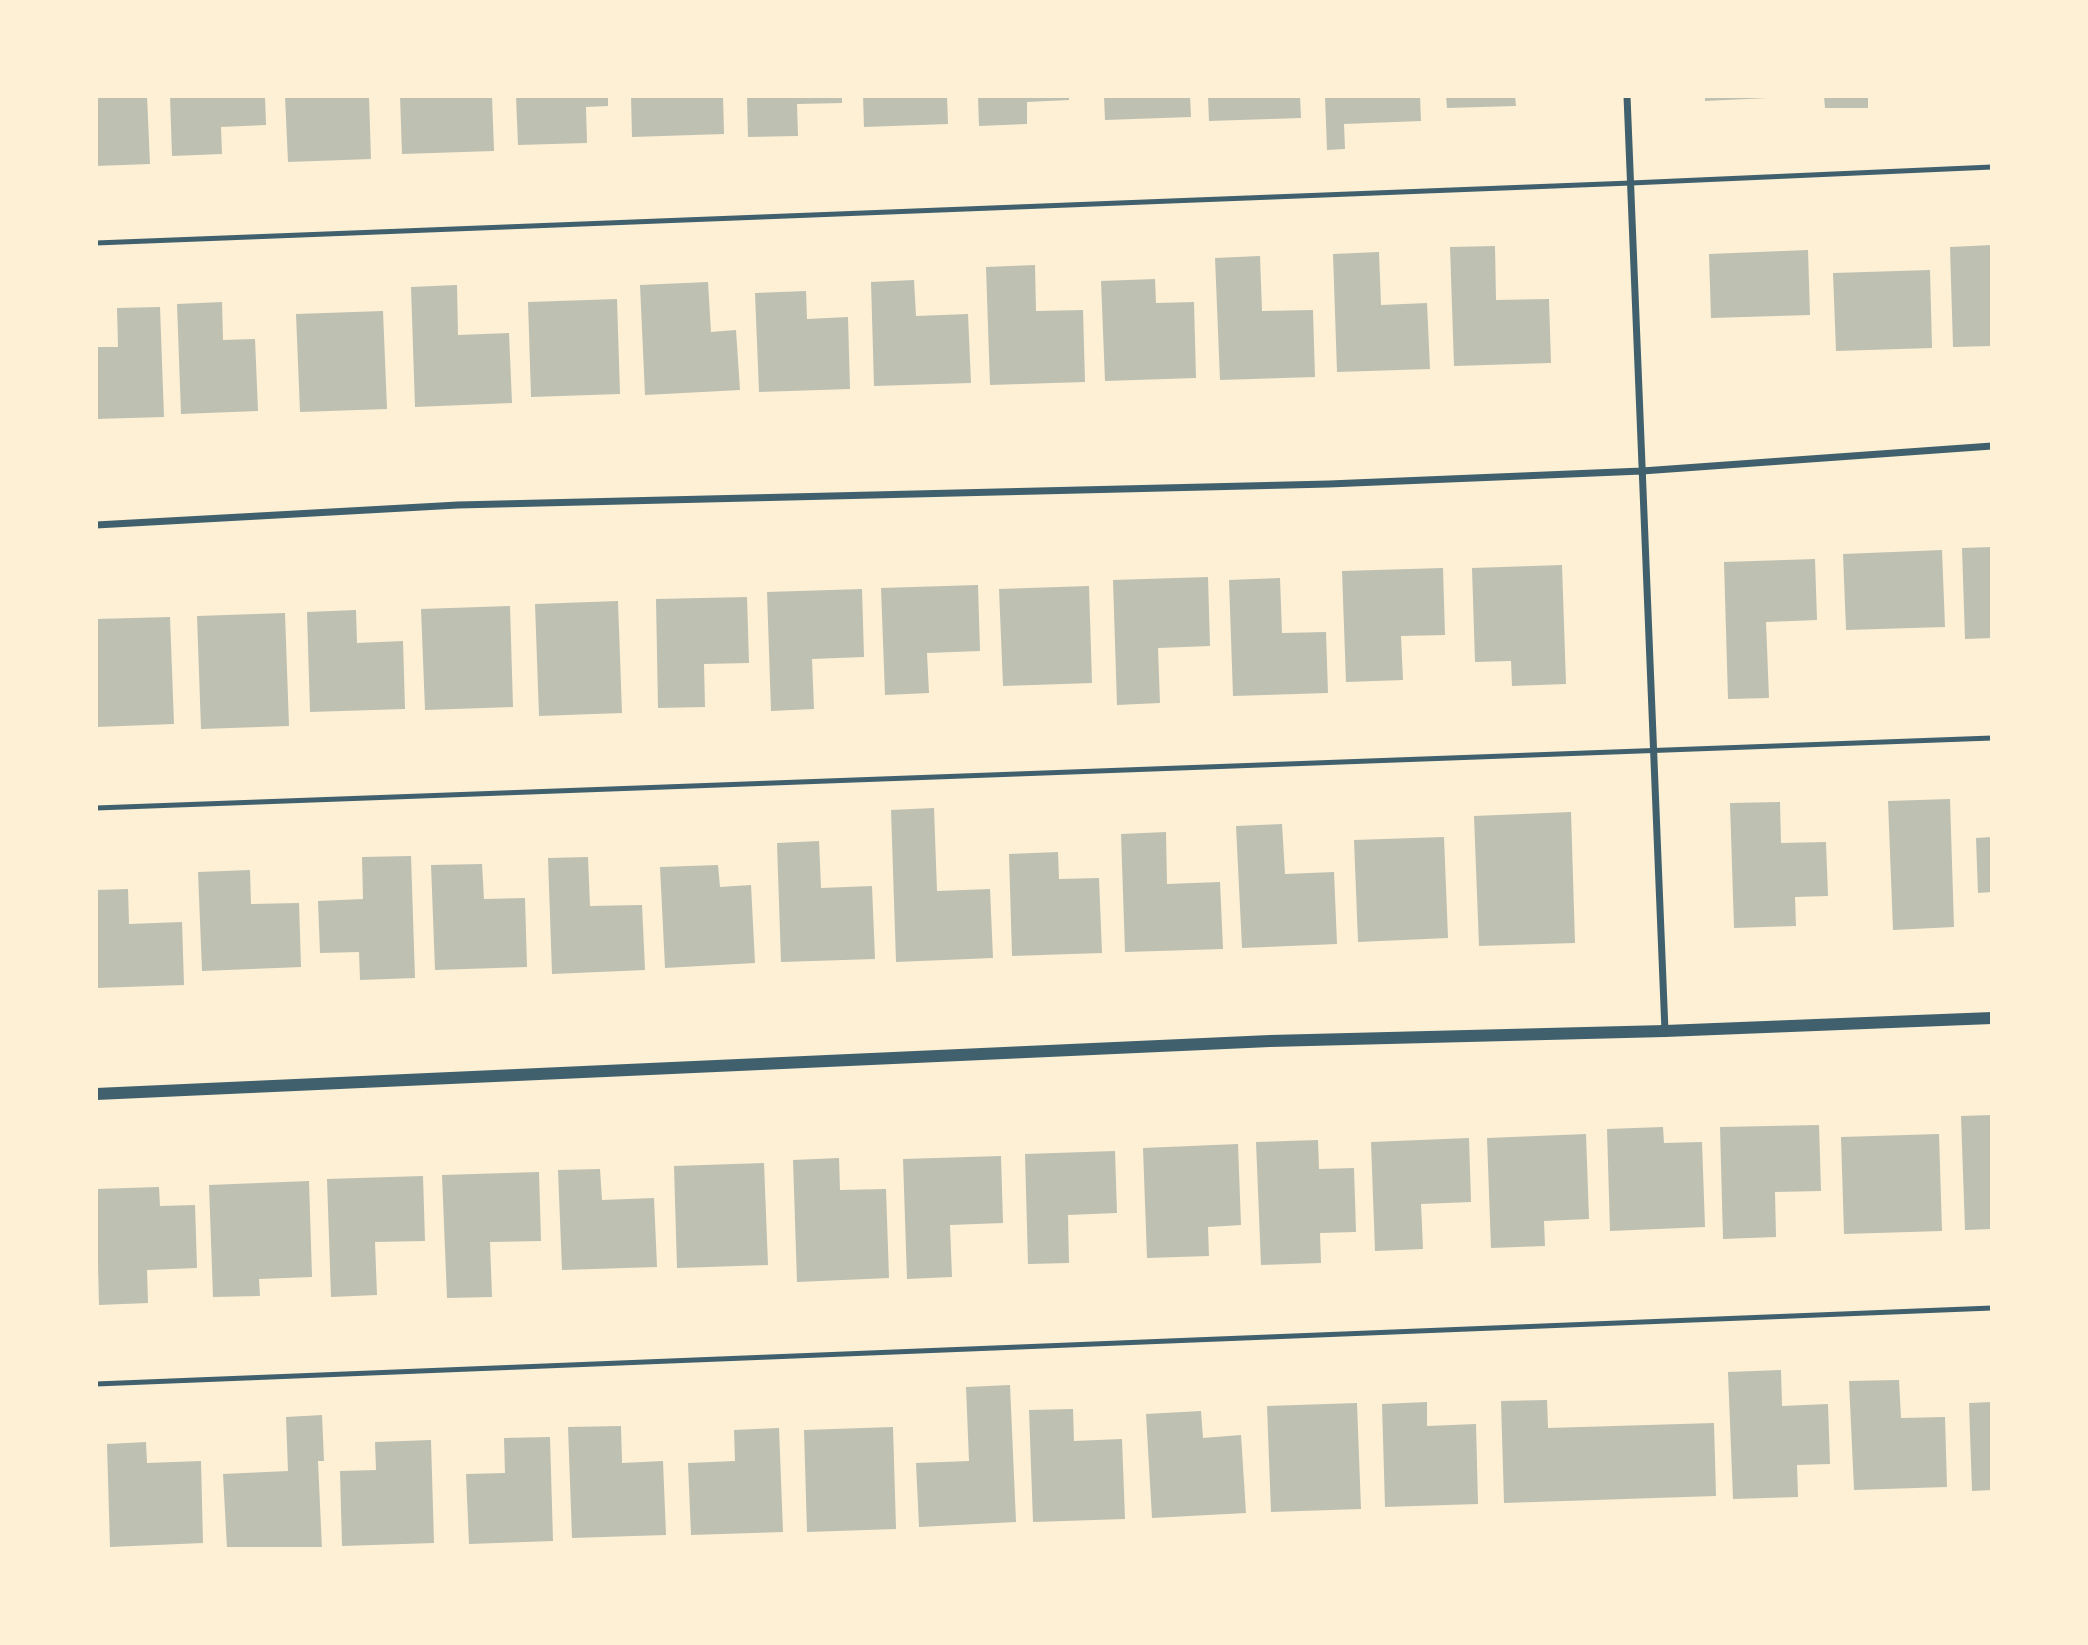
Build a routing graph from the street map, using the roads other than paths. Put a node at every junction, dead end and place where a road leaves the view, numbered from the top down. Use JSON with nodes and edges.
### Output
{"nodes":[{"id":1,"x":1627,"y":96,"type":"edge"},
{"id":2,"x":1992,"y":167,"type":"edge"},
{"id":3,"x":1631,"y":183,"type":"junction"},
{"id":4,"x":96,"y":243,"type":"edge"},
{"id":5,"x":1992,"y":446,"type":"edge"},
{"id":6,"x":1642,"y":471,"type":"junction"},
{"id":7,"x":96,"y":525,"type":"edge"},
{"id":8,"x":1992,"y":738,"type":"edge"},
{"id":9,"x":1653,"y":749,"type":"junction"},
{"id":10,"x":96,"y":808,"type":"edge"},
{"id":11,"x":1992,"y":1018,"type":"edge"},
{"id":12,"x":1665,"y":1031,"type":"junction"},
{"id":13,"x":96,"y":1094,"type":"edge"},
{"id":14,"x":1992,"y":1308,"type":"edge"},
{"id":15,"x":96,"y":1384,"type":"edge"}],
"edges":[{"from":1,"to":3,"type":"street"},
{"from":2,"to":3,"type":"lane"},
{"from":3,"to":4,"type":"lane"},
{"from":3,"to":6,"type":"street"},
{"from":5,"to":6,"type":"street"},
{"from":6,"to":7,"type":"street"},
{"from":6,"to":9,"type":"street"},
{"from":8,"to":9,"type":"lane"},
{"from":9,"to":10,"type":"lane"},
{"from":9,"to":12,"type":"street"},
{"from":11,"to":12,"type":"street"},
{"from":12,"to":13,"type":"street"},
{"from":14,"to":15,"type":"lane"}]}
